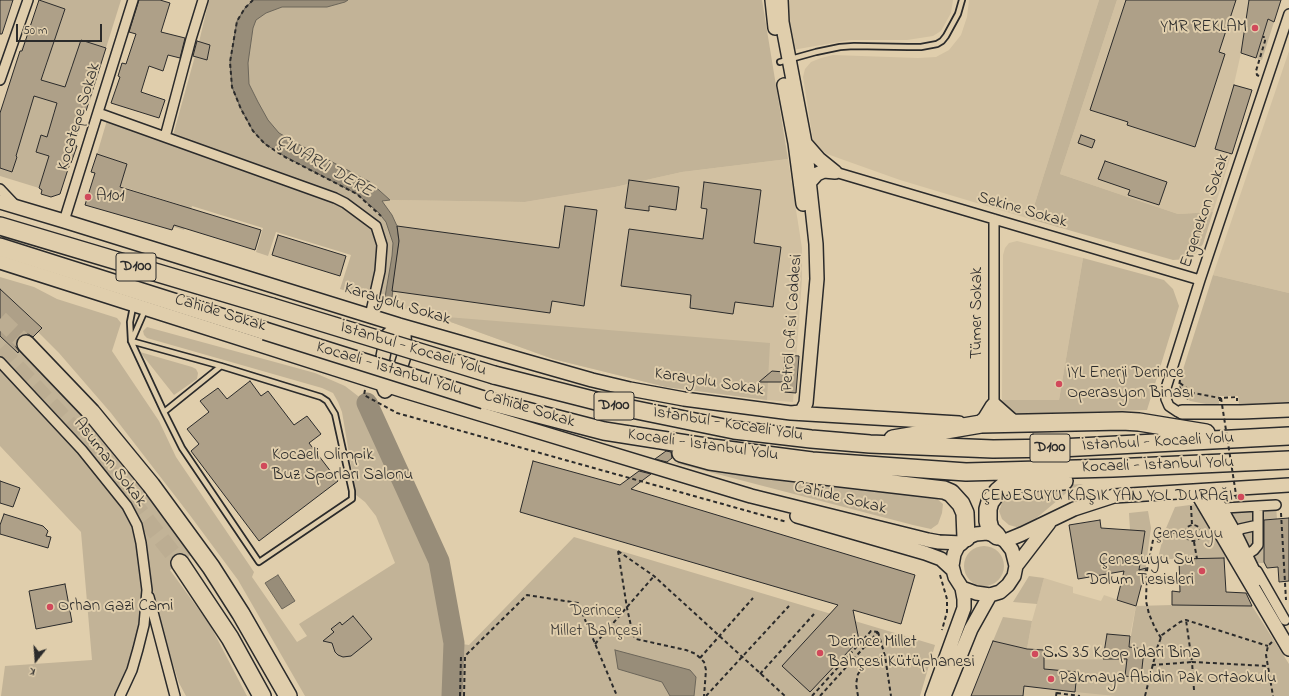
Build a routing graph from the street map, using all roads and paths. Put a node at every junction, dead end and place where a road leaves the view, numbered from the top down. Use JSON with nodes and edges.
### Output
{"nodes":[{"id":1,"x":28,"y":0,"type":"edge"},
{"id":2,"x":133,"y":0,"type":"edge"},
{"id":3,"x":203,"y":0,"type":"edge"},
{"id":4,"x":772,"y":0,"type":"edge"},
{"id":5,"x":781,"y":0,"type":"edge"},
{"id":6,"x":962,"y":0,"type":"edge"},
{"id":7,"x":1289,"y":14,"type":"edge"},
{"id":8,"x":784,"y":60,"type":"junction"},
{"id":9,"x":0,"y":79,"type":"edge"},
{"id":10,"x":98,"y":113,"type":"junction"},
{"id":11,"x":165,"y":137,"type":"junction"},
{"id":12,"x":800,"y":143,"type":"junction"},
{"id":13,"x":807,"y":161,"type":"junction"},
{"id":14,"x":835,"y":172,"type":"junction"},
{"id":15,"x":809,"y":183,"type":"junction"},
{"id":16,"x":0,"y":189,"type":"edge"},
{"id":17,"x":0,"y":202,"type":"edge"},
{"id":18,"x":807,"y":206,"type":"junction"},
{"id":19,"x":18,"y":208,"type":"junction"},
{"id":20,"x":994,"y":219,"type":"junction"},
{"id":21,"x":64,"y":221,"type":"junction"},
{"id":22,"x":0,"y":226,"type":"edge"},
{"id":23,"x":0,"y":247,"type":"edge"},
{"id":24,"x":0,"y":262,"type":"edge"},
{"id":25,"x":0,"y":272,"type":"edge"},
{"id":26,"x":1200,"y":280,"type":"junction"},
{"id":27,"x":138,"y":311,"type":"junction"},
{"id":28,"x":370,"y":316,"type":"junction"},
{"id":29,"x":385,"y":321,"type":"junction"},
{"id":30,"x":399,"y":325,"type":"junction"},
{"id":31,"x":416,"y":330,"type":"junction"},
{"id":32,"x":387,"y":336,"type":"junction"},
{"id":33,"x":131,"y":341,"type":"junction"},
{"id":34,"x":405,"y":342,"type":"junction"},
{"id":35,"x":26,"y":344,"type":"tunnel mouth"},
{"id":36,"x":0,"y":362,"type":"edge"},
{"id":37,"x":221,"y":366,"type":"junction"},
{"id":38,"x":1180,"y":382,"type":"dead end"},
{"id":39,"x":386,"y":384,"type":"junction"},
{"id":40,"x":1191,"y":392,"type":"junction"},
{"id":41,"x":1237,"y":397,"type":"dead end"},
{"id":42,"x":1186,"y":398,"type":"dead end"},
{"id":43,"x":1220,"y":398,"type":"junction"},
{"id":44,"x":806,"y":402,"type":"junction"},
{"id":45,"x":994,"y":407,"type":"junction"},
{"id":46,"x":1289,"y":410,"type":"edge"},
{"id":47,"x":164,"y":412,"type":"junction"},
{"id":48,"x":1182,"y":412,"type":"joint"},
{"id":49,"x":791,"y":413,"type":"junction"},
{"id":50,"x":829,"y":416,"type":"junction"},
{"id":51,"x":1012,"y":423,"type":"junction"},
{"id":52,"x":981,"y":424,"type":"junction"},
{"id":53,"x":604,"y":431,"type":"junction"},
{"id":54,"x":1289,"y":436,"type":"edge"},
{"id":55,"x":1238,"y":439,"type":"junction"},
{"id":56,"x":870,"y":444,"type":"junction"},
{"id":57,"x":1289,"y":460,"type":"edge"},
{"id":58,"x":1240,"y":463,"type":"junction"},
{"id":59,"x":1286,"y":485,"type":"edge"},
{"id":60,"x":1210,"y":490,"type":"junction"},
{"id":61,"x":1196,"y":491,"type":"junction"},
{"id":62,"x":1237,"y":501,"type":"dead end"},
{"id":63,"x":1191,"y":504,"type":"dead end"},
{"id":64,"x":1258,"y":506,"type":"junction"},
{"id":65,"x":1278,"y":509,"type":"joint"},
{"id":66,"x":1052,"y":520,"type":"junction"},
{"id":67,"x":1258,"y":524,"type":"junction"},
{"id":68,"x":1192,"y":525,"type":"junction"},
{"id":69,"x":1185,"y":533,"type":"junction"},
{"id":70,"x":1236,"y":535,"type":"junction"},
{"id":71,"x":1001,"y":538,"type":"junction"},
{"id":72,"x":964,"y":540,"type":"junction"},
{"id":73,"x":1194,"y":542,"type":"junction"},
{"id":74,"x":1246,"y":555,"type":"junction"},
{"id":75,"x":1197,"y":559,"type":"dead end"},
{"id":76,"x":180,"y":563,"type":"tunnel mouth"},
{"id":77,"x":1016,"y":566,"type":"junction"},
{"id":78,"x":953,"y":570,"type":"junction"},
{"id":79,"x":654,"y":576,"type":"junction"},
{"id":80,"x":962,"y":588,"type":"junction"},
{"id":81,"x":147,"y":590,"type":"junction"},
{"id":82,"x":990,"y":595,"type":"junction"},
{"id":83,"x":753,"y":598,"type":"dead end"},
{"id":84,"x":789,"y":606,"type":"dead end"},
{"id":85,"x":626,"y":608,"type":"junction"},
{"id":86,"x":814,"y":614,"type":"dead end"},
{"id":87,"x":1186,"y":620,"type":"junction"},
{"id":88,"x":1285,"y":620,"type":"joint"},
{"id":89,"x":878,"y":632,"type":"junction"},
{"id":90,"x":719,"y":636,"type":"junction"},
{"id":91,"x":1161,"y":638,"type":"junction"},
{"id":92,"x":1289,"y":643,"type":"edge"},
{"id":93,"x":595,"y":644,"type":"junction"},
{"id":94,"x":1289,"y":649,"type":"edge"},
{"id":95,"x":461,"y":656,"type":"dead end"},
{"id":96,"x":885,"y":656,"type":"junction"},
{"id":97,"x":741,"y":657,"type":"junction"},
{"id":98,"x":700,"y":658,"type":"junction"},
{"id":99,"x":1192,"y":662,"type":"junction"},
{"id":100,"x":1152,"y":665,"type":"junction"},
{"id":101,"x":1268,"y":666,"type":"junction"},
{"id":102,"x":760,"y":674,"type":"junction"},
{"id":103,"x":1057,"y":690,"type":"dead end"},
{"id":104,"x":1194,"y":690,"type":"dead end"},
{"id":105,"x":1056,"y":695,"type":"edge"},
{"id":106,"x":120,"y":696,"type":"edge"},
{"id":107,"x":174,"y":696,"type":"edge"},
{"id":108,"x":262,"y":696,"type":"edge"},
{"id":109,"x":288,"y":696,"type":"edge"},
{"id":110,"x":460,"y":696,"type":"edge"},
{"id":111,"x":464,"y":696,"type":"edge"},
{"id":112,"x":617,"y":696,"type":"edge"},
{"id":113,"x":705,"y":696,"type":"edge"},
{"id":114,"x":784,"y":696,"type":"edge"},
{"id":115,"x":812,"y":696,"type":"edge"},
{"id":116,"x":820,"y":696,"type":"edge"},
{"id":117,"x":858,"y":696,"type":"edge"},
{"id":118,"x":891,"y":696,"type":"edge"},
{"id":119,"x":932,"y":696,"type":"edge"},
{"id":120,"x":944,"y":696,"type":"edge"},
{"id":121,"x":1080,"y":696,"type":"edge"},
{"id":122,"x":1145,"y":696,"type":"edge"},
{"id":123,"x":1273,"y":696,"type":"edge"}],
"edges":[{"from":1,"to":9,"type":"street"},
{"from":2,"to":10,"type":"street","name":"Kocatepe Sokak"},
{"from":3,"to":11,"type":"street"},
{"from":4,"to":8,"type":"main road","name":"Petrol Ofisi Caddesi"},
{"from":5,"to":8,"type":"main road","name":"Petrol Ofisi Caddesi"},
{"from":6,"to":8,"type":"lane"},
{"from":7,"to":26,"type":"street","name":"Ergenekon Sokak"},
{"from":8,"to":12,"type":"main road","name":"Petrol Ofisi Caddesi"},
{"from":10,"to":11,"type":"street"},
{"from":10,"to":21,"type":"street","name":"Kocatepe Sokak"},
{"from":11,"to":28,"type":"street"},
{"from":12,"to":13,"type":"main road"},
{"from":12,"to":14,"type":"main road"},
{"from":12,"to":18,"type":"main road","name":"Petrol Ofisi Caddesi"},
{"from":13,"to":14,"type":"main road"},
{"from":13,"to":15,"type":"main road"},
{"from":14,"to":15,"type":"main road"},
{"from":14,"to":18,"type":"main road"},
{"from":14,"to":20,"type":"street","name":"Sekine Sokak"},
{"from":15,"to":18,"type":"main road"},
{"from":16,"to":19,"type":"street"},
{"from":17,"to":19,"type":"main road","name":"Karayolu Sokak"},
{"from":18,"to":44,"type":"main road","name":"Petrol Ofisi Caddesi"},
{"from":18,"to":49,"type":"main road","name":"Petrol Ofisi Caddesi"},
{"from":19,"to":21,"type":"main road","name":"Karayolu Sokak"},
{"from":20,"to":26,"type":"street","name":"Sekine Sokak"},
{"from":20,"to":45,"type":"street","name":"Tümer Sokak"},
{"from":21,"to":28,"type":"main road","name":"Karayolu Sokak"},
{"from":22,"to":56,"type":"highway","name":"İstanbul - Kocaeli Yolu","number":"D100","bridge":true},
{"from":23,"to":53,"type":"highway","name":"Kocaeli - İstanbul Yolu","number":"D100","bridge":true},
{"from":24,"to":27,"type":"main road","name":"Cahide Sokak"},
{"from":25,"to":27,"type":"main road","name":"Cahide Sokak"},
{"from":26,"to":48,"type":"street","name":"Ergenekon Sokak"},
{"from":27,"to":33,"type":"lane"},
{"from":27,"to":33,"type":"lane"},
{"from":27,"to":39,"type":"main road","name":"Cahide Sokak"},
{"from":27,"to":39,"type":"main road","name":"Cahide Sokak"},
{"from":28,"to":29,"type":"main road","name":"Karayolu Sokak"},
{"from":29,"to":30,"type":"main road","name":"Karayolu Sokak"},
{"from":29,"to":32,"type":"main road"},
{"from":30,"to":31,"type":"main road","name":"Karayolu Sokak"},
{"from":30,"to":32,"type":"main road"},
{"from":30,"to":34,"type":"main road"},
{"from":31,"to":34,"type":"main road"},
{"from":31,"to":49,"type":"main road","name":"Karayolu Sokak"},
{"from":32,"to":39,"type":"main road"},
{"from":33,"to":37,"type":"lane"},
{"from":33,"to":47,"type":"lane"},
{"from":34,"to":39,"type":"main road"},
{"from":35,"to":109,"type":"highway"},
{"from":36,"to":81,"type":"street","name":"Asuman Sokak"},
{"from":37,"to":47,"type":"lane"},
{"from":37,"to":47,"type":"lane"},
{"from":38,"to":40,"type":"path"},
{"from":39,"to":72,"type":"main road","name":"Cahide Sokak"},
{"from":39,"to":78,"type":"main road","name":"Cahide Sokak"},
{"from":40,"to":42,"type":"path"},
{"from":40,"to":43,"type":"path"},
{"from":41,"to":43,"type":"path"},
{"from":43,"to":62,"type":"path","bridge":true},
{"from":44,"to":49,"type":"main road","name":"Petrol Ofisi Caddesi"},
{"from":44,"to":50,"type":"main road"},
{"from":45,"to":51,"type":"highway"},
{"from":45,"to":52,"type":"highway"},
{"from":46,"to":48,"type":"main road"},
{"from":49,"to":50,"type":"main road","name":"Karayolu Sokak"},
{"from":50,"to":52,"type":"main road","name":"Karayolu Sokak"},
{"from":51,"to":52,"type":"highway"},
{"from":51,"to":55,"type":"highway"},
{"from":52,"to":56,"type":"highway"},
{"from":53,"to":58,"type":"highway","name":"Kocaeli - İstanbul Yolu","number":"D100"},
{"from":53,"to":72,"type":"highway"},
{"from":54,"to":55,"type":"highway","name":"İstanbul - Kocaeli Yolu","number":"D100"},
{"from":55,"to":56,"type":"highway","name":"İstanbul - Kocaeli Yolu","number":"D100"},
{"from":57,"to":58,"type":"highway","name":"Kocaeli - İstanbul Yolu","number":"D100"},
{"from":58,"to":71,"type":"highway"},
{"from":59,"to":60,"type":"main road"},
{"from":60,"to":61,"type":"main road"},
{"from":60,"to":70,"type":"main road"},
{"from":61,"to":66,"type":"main road"},
{"from":61,"to":94,"type":"main road"},
{"from":63,"to":68,"type":"path"},
{"from":64,"to":65,"type":"street"},
{"from":64,"to":67,"type":"street"},
{"from":64,"to":70,"type":"street"},
{"from":65,"to":88,"type":"path"},
{"from":66,"to":71,"type":"main road"},
{"from":66,"to":77,"type":"main road"},
{"from":67,"to":70,"type":"street"},
{"from":67,"to":74,"type":"street"},
{"from":68,"to":69,"type":"path"},
{"from":68,"to":73,"type":"path"},
{"from":69,"to":73,"type":"path"},
{"from":69,"to":91,"type":"path"},
{"from":70,"to":74,"type":"main road"},
{"from":71,"to":72,"type":"main road"},
{"from":71,"to":77,"type":"main road"},
{"from":72,"to":78,"type":"main road"},
{"from":73,"to":75,"type":"path"},
{"from":74,"to":88,"type":"street"},
{"from":74,"to":92,"type":"main road"},
{"from":76,"to":108,"type":"highway"},
{"from":77,"to":82,"type":"main road"},
{"from":78,"to":80,"type":"main road"},
{"from":79,"to":85,"type":"path"},
{"from":79,"to":85,"type":"path"},
{"from":79,"to":90,"type":"path"},
{"from":80,"to":82,"type":"main road"},
{"from":80,"to":119,"type":"main road"},
{"from":81,"to":106,"type":"street","name":"Asuman Sokak"},
{"from":81,"to":107,"type":"street"},
{"from":82,"to":120,"type":"main road"},
{"from":83,"to":90,"type":"path"},
{"from":84,"to":97,"type":"path"},
{"from":85,"to":93,"type":"path"},
{"from":85,"to":98,"type":"path"},
{"from":86,"to":102,"type":"path"},
{"from":87,"to":91,"type":"path"},
{"from":87,"to":99,"type":"path"},
{"from":87,"to":101,"type":"path"},
{"from":89,"to":96,"type":"path"},
{"from":89,"to":115,"type":"path"},
{"from":89,"to":116,"type":"path"},
{"from":90,"to":97,"type":"path"},
{"from":90,"to":98,"type":"path"},
{"from":91,"to":100,"type":"path"},
{"from":93,"to":111,"type":"path"},
{"from":93,"to":112,"type":"path"},
{"from":95,"to":110,"type":"path"},
{"from":96,"to":117,"type":"path"},
{"from":96,"to":118,"type":"path"},
{"from":97,"to":102,"type":"path"},
{"from":97,"to":113,"type":"path"},
{"from":98,"to":113,"type":"path"},
{"from":99,"to":100,"type":"path"},
{"from":99,"to":101,"type":"path"},
{"from":99,"to":104,"type":"path"},
{"from":100,"to":122,"type":"path"},
{"from":101,"to":123,"type":"path"},
{"from":102,"to":114,"type":"path"},
{"from":103,"to":105,"type":"path"},
{"from":105,"to":121,"type":"path"}]}
